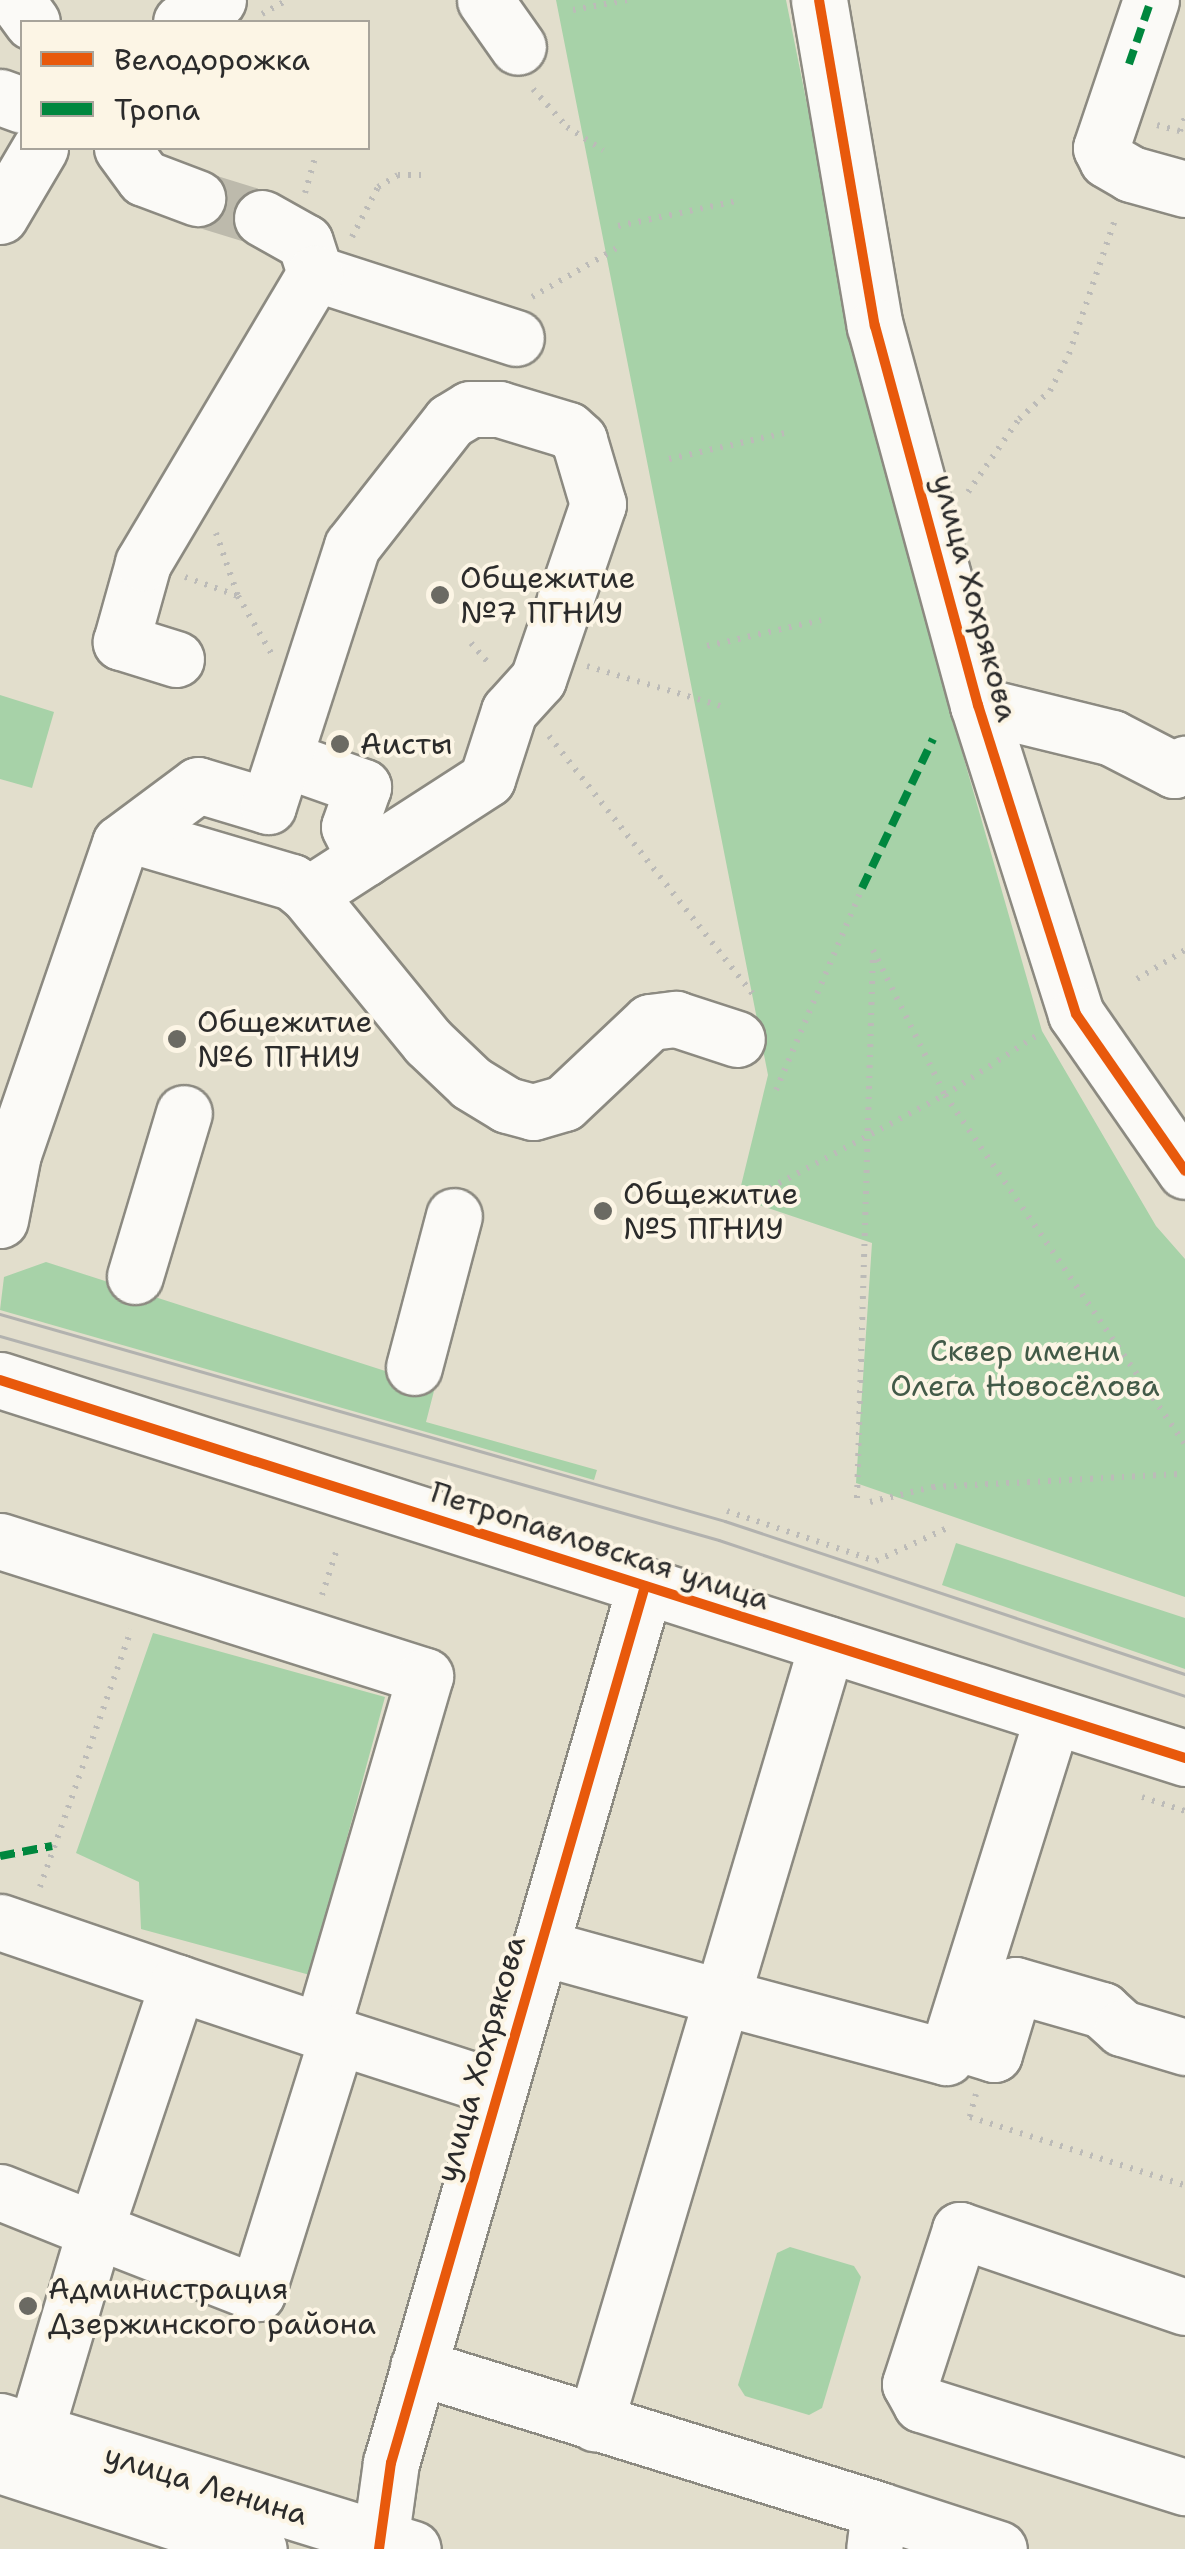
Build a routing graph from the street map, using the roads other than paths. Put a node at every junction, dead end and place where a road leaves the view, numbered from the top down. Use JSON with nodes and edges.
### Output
{"nodes":[{"id":1,"x":218,"y":0,"type":"edge"},
{"id":2,"x":486,"y":0,"type":"edge"},
{"id":3,"x":819,"y":0,"type":"edge"},
{"id":4,"x":1151,"y":0,"type":"edge"},
{"id":5,"x":1185,"y":8,"type":"edge"},
{"id":6,"x":184,"y":20,"type":"edge"},
{"id":7,"x":518,"y":47,"type":"dead end"},
{"id":8,"x":1129,"y":64,"type":"junction"},
{"id":9,"x":39,"y":150,"type":"edge"},
{"id":10,"x":123,"y":150,"type":"edge"},
{"id":11,"x":1185,"y":189,"type":"edge"},
{"id":12,"x":196,"y":198,"type":"tunnel mouth"},
{"id":13,"x":0,"y":216,"type":"edge"},
{"id":14,"x":262,"y":218,"type":"tunnel mouth"},
{"id":15,"x":328,"y":265,"type":"junction"},
{"id":16,"x":521,"y":320,"type":"road end"},
{"id":17,"x":176,"y":659,"type":"dead end"},
{"id":18,"x":978,"y":705,"type":"junction"},
{"id":19,"x":284,"y":760,"type":"junction"},
{"id":20,"x":1185,"y":764,"type":"edge"},
{"id":21,"x":132,"y":835,"type":"junction"},
{"id":22,"x":366,"y":858,"type":"junction"},
{"id":23,"x":308,"y":895,"type":"junction"},
{"id":24,"x":749,"y":1022,"type":"road end"},
{"id":25,"x":184,"y":1113,"type":"dead end"},
{"id":26,"x":1185,"y":1171,"type":"edge"},
{"id":27,"x":454,"y":1216,"type":"dead end"},
{"id":28,"x":0,"y":1220,"type":"edge"},
{"id":29,"x":134,"y":1276,"type":"dead end"},
{"id":30,"x":414,"y":1367,"type":"dead end"},
{"id":31,"x":0,"y":1380,"type":"edge"},
{"id":32,"x":0,"y":1541,"type":"edge"},
{"id":33,"x":645,"y":1586,"type":"junction"},
{"id":34,"x":827,"y":1644,"type":"junction"},
{"id":35,"x":1054,"y":1716,"type":"junction"},
{"id":36,"x":1185,"y":1758,"type":"edge"},
{"id":37,"x":14,"y":1927,"type":"edge"},
{"id":38,"x":540,"y":1947,"type":"junction"},
{"id":39,"x":178,"y":1983,"type":"junction"},
{"id":40,"x":722,"y":1997,"type":"junction"},
{"id":41,"x":329,"y":2034,"type":"junction"},
{"id":42,"x":969,"y":2046,"type":"junction"},
{"id":43,"x":1185,"y":2047,"type":"edge"},
{"id":44,"x":498,"y":2088,"type":"junction"},
{"id":45,"x":0,"y":2192,"type":"edge"},
{"id":46,"x":95,"y":2230,"type":"junction"},
{"id":47,"x":1185,"y":2307,"type":"edge"},
{"id":48,"x":418,"y":2367,"type":"junction"},
{"id":49,"x":595,"y":2423,"type":"junction"},
{"id":50,"x":12,"y":2439,"type":"edge"},
{"id":51,"x":1185,"y":2487,"type":"edge"},
{"id":52,"x":876,"y":2530,"type":"edge"},
{"id":53,"x":390,"y":2546,"type":"edge"},
{"id":54,"x":259,"y":2549,"type":"edge"},
{"id":55,"x":1000,"y":2549,"type":"edge"}],
"edges":[{"from":1,"to":6,"type":"street"},
{"from":2,"to":7,"type":"street"},
{"from":3,"to":18,"type":"street","name":"улица Хохрякова"},
{"from":4,"to":8,"type":"street"},
{"from":5,"to":8,"type":"street"},
{"from":8,"to":11,"type":"street"},
{"from":9,"to":13,"type":"street"},
{"from":10,"to":12,"type":"street"},
{"from":14,"to":15,"type":"street"},
{"from":15,"to":16,"type":"street"},
{"from":15,"to":17,"type":"street"},
{"from":18,"to":20,"type":"street"},
{"from":18,"to":26,"type":"street","name":"улица Хохрякова"},
{"from":19,"to":21,"type":"street"},
{"from":19,"to":22,"type":"street"},
{"from":19,"to":22,"type":"street"},
{"from":21,"to":23,"type":"street"},
{"from":21,"to":28,"type":"street"},
{"from":22,"to":23,"type":"street"},
{"from":23,"to":24,"type":"street"},
{"from":25,"to":29,"type":"street"},
{"from":27,"to":30,"type":"street"},
{"from":31,"to":33,"type":"street","name":"Петропавловская улица"},
{"from":32,"to":41,"type":"street"},
{"from":33,"to":34,"type":"street","name":"Петропавловская улица"},
{"from":33,"to":38,"type":"street","name":"улица Хохрякова"},
{"from":34,"to":35,"type":"street","name":"Петропавловская улица"},
{"from":34,"to":40,"type":"street"},
{"from":35,"to":36,"type":"street","name":"Петропавловская улица"},
{"from":35,"to":42,"type":"street"},
{"from":37,"to":39,"type":"street"},
{"from":38,"to":40,"type":"street"},
{"from":38,"to":44,"type":"street","name":"улица Хохрякова"},
{"from":39,"to":41,"type":"street"},
{"from":39,"to":46,"type":"street"},
{"from":40,"to":42,"type":"street"},
{"from":40,"to":49,"type":"street"},
{"from":41,"to":44,"type":"street"},
{"from":41,"to":46,"type":"street"},
{"from":42,"to":43,"type":"street"},
{"from":44,"to":48,"type":"street","name":"улица Хохрякова"},
{"from":45,"to":46,"type":"street"},
{"from":46,"to":50,"type":"street"},
{"from":47,"to":51,"type":"street"},
{"from":48,"to":49,"type":"street"},
{"from":48,"to":53,"type":"street","name":"улица Хохрякова"},
{"from":49,"to":52,"type":"street"},
{"from":50,"to":53,"type":"street","name":"улица Ленина"},
{"from":50,"to":54,"type":"street","name":"улица Ленина"},
{"from":52,"to":55,"type":"street"}]}
